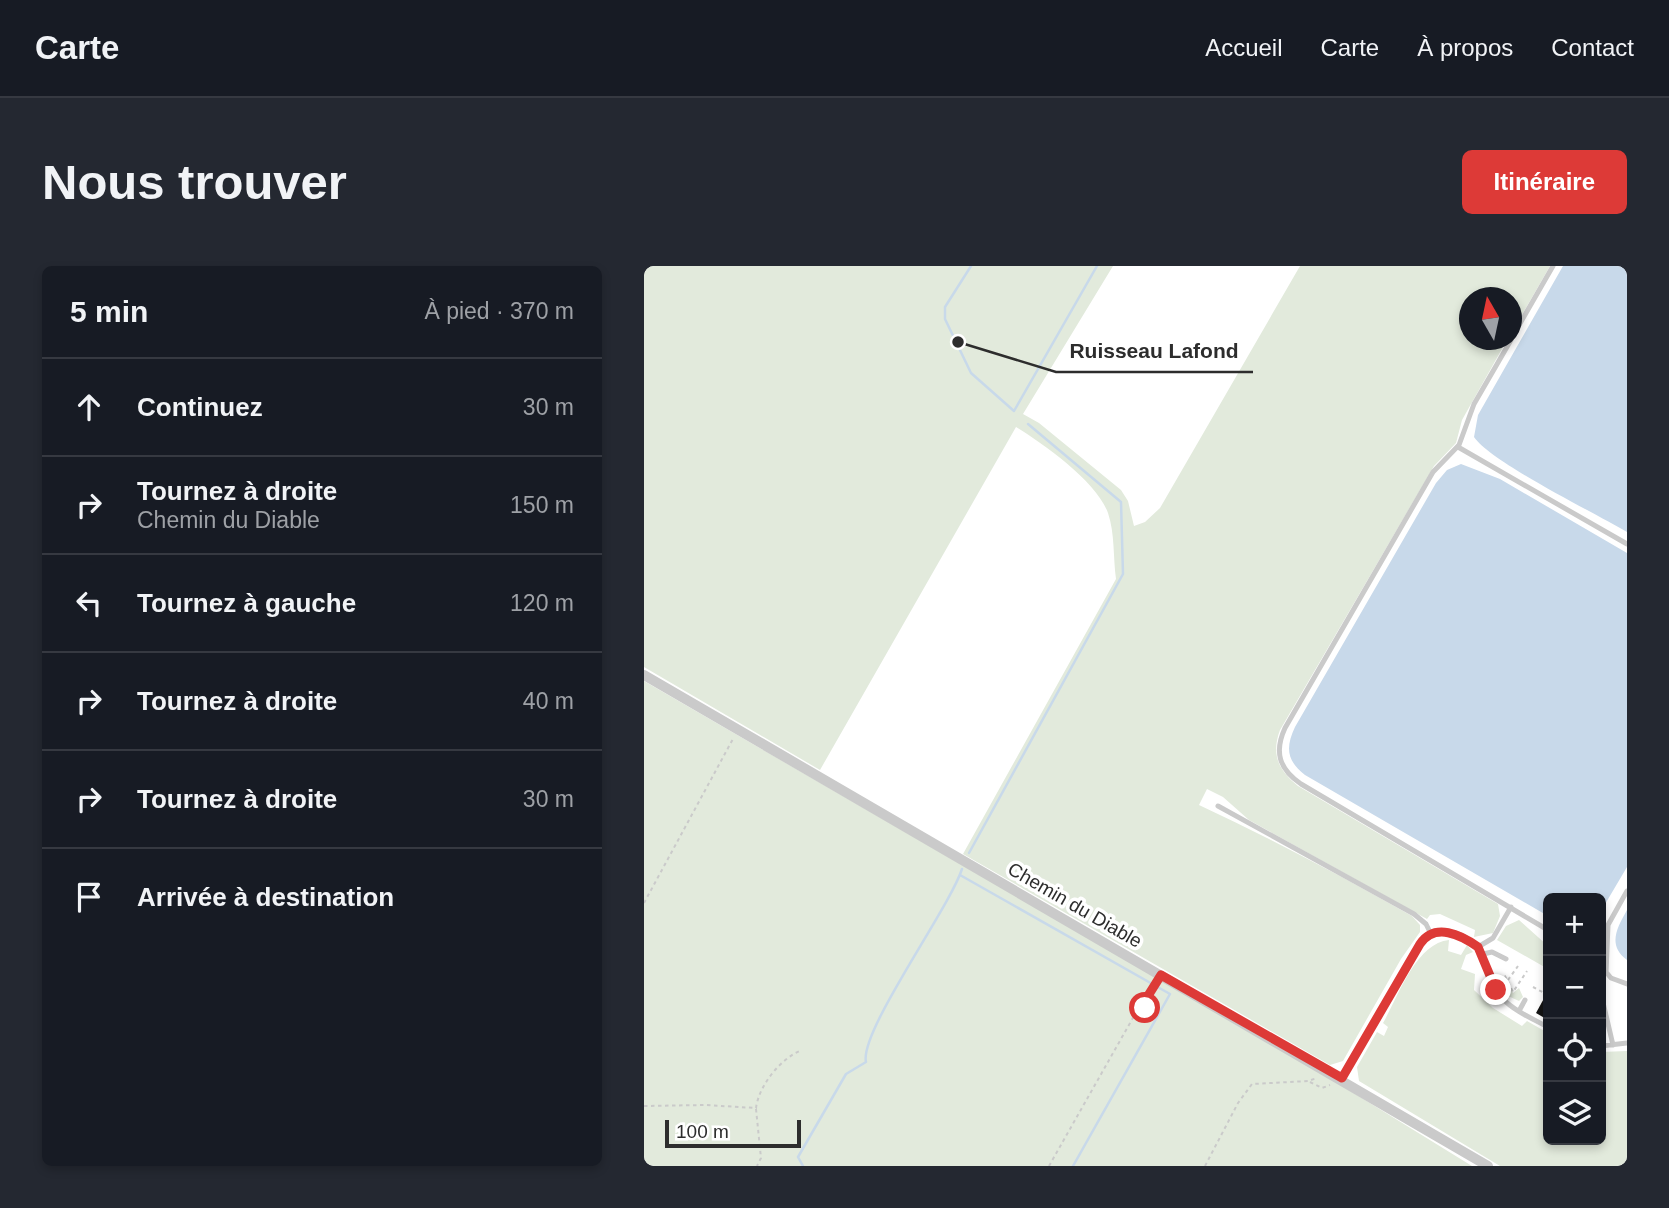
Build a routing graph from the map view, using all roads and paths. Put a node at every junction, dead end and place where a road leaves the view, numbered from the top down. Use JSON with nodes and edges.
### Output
{"nodes":[{"id":1,"x":1553,"y":266,"type":"edge"},
{"id":2,"x":1522,"y":320,"type":"edge"},
{"id":3,"x":1505,"y":350,"type":"edge"},
{"id":4,"x":1458,"y":446,"type":"junction"},
{"id":5,"x":1627,"y":544,"type":"edge"},
{"id":6,"x":644,"y":675,"type":"edge"},
{"id":7,"x":737,"y":730,"type":"junction"},
{"id":8,"x":1218,"y":806,"type":"dead end"},
{"id":9,"x":1627,"y":891,"type":"edge"},
{"id":10,"x":644,"y":903,"type":"edge"},
{"id":11,"x":1511,"y":907,"type":"junction"},
{"id":12,"x":1608,"y":925,"type":"joint"},
{"id":13,"x":1543,"y":927,"type":"edge"},
{"id":14,"x":1431,"y":934,"type":"junction"},
{"id":15,"x":1478,"y":947,"type":"junction"},
{"id":16,"x":1483,"y":954,"type":"junction"},
{"id":17,"x":1605,"y":956,"type":"edge"},
{"id":18,"x":1506,"y":959,"type":"dead end"},
{"id":19,"x":1518,"y":966,"type":"dead end"},
{"id":20,"x":1527,"y":971,"type":"dead end"},
{"id":21,"x":1161,"y":975,"type":"junction"},
{"id":22,"x":1606,"y":975,"type":"edge"},
{"id":23,"x":1501,"y":977,"type":"dead end"},
{"id":24,"x":1507,"y":980,"type":"junction"},
{"id":25,"x":1627,"y":984,"type":"edge"},
{"id":26,"x":1532,"y":986,"type":"dead end"},
{"id":27,"x":1543,"y":992,"type":"edge"},
{"id":28,"x":1146,"y":999,"type":"junction"},
{"id":29,"x":1525,"y":1000,"type":"dead end"},
{"id":30,"x":1519,"y":1011,"type":"junction"},
{"id":31,"x":1606,"y":1015,"type":"edge"},
{"id":32,"x":1134,"y":1016,"type":"junction"},
{"id":33,"x":1543,"y":1024,"type":"edge"},
{"id":34,"x":1627,"y":1044,"type":"edge"},
{"id":35,"x":1613,"y":1045,"type":"junction"},
{"id":36,"x":1606,"y":1046,"type":"edge"},
{"id":37,"x":802,"y":1050,"type":"dead end"},
{"id":38,"x":1323,"y":1068,"type":"junction"},
{"id":39,"x":1339,"y":1077,"type":"junction"},
{"id":40,"x":1309,"y":1081,"type":"junction"},
{"id":41,"x":644,"y":1106,"type":"edge"},
{"id":42,"x":756,"y":1108,"type":"junction"},
{"id":43,"x":757,"y":1166,"type":"edge"},
{"id":44,"x":1049,"y":1166,"type":"edge"},
{"id":45,"x":1205,"y":1166,"type":"edge"},
{"id":46,"x":1488,"y":1166,"type":"edge"}],
"edges":[{"from":1,"to":2,"type":"lane"},
{"from":3,"to":4,"type":"lane"},
{"from":4,"to":5,"type":"lane"},
{"from":4,"to":11,"type":"lane"},
{"from":6,"to":7,"type":"street","name":"Chemin du Diable"},
{"from":7,"to":10,"type":"path"},
{"from":7,"to":21,"type":"street","name":"Chemin du Diable"},
{"from":8,"to":14,"type":"lane"},
{"from":9,"to":12,"type":"lane"},
{"from":11,"to":13,"type":"lane"},
{"from":11,"to":15,"type":"lane"},
{"from":12,"to":17,"type":"lane"},
{"from":14,"to":15,"type":"lane"},
{"from":14,"to":39,"type":"lane"},
{"from":15,"to":16,"type":"lane"},
{"from":16,"to":18,"type":"lane"},
{"from":16,"to":30,"type":"lane"},
{"from":19,"to":24,"type":"path"},
{"from":20,"to":24,"type":"path"},
{"from":21,"to":28,"type":"path"},
{"from":21,"to":38,"type":"street","name":"Chemin du Diable"},
{"from":22,"to":25,"type":"lane"},
{"from":23,"to":24,"type":"path"},
{"from":26,"to":27,"type":"path"},
{"from":28,"to":32,"type":"path"},
{"from":28,"to":32,"type":"path"},
{"from":29,"to":30,"type":"lane"},
{"from":30,"to":33,"type":"lane"},
{"from":31,"to":35,"type":"lane"},
{"from":32,"to":44,"type":"path"},
{"from":34,"to":35,"type":"lane"},
{"from":35,"to":36,"type":"lane"},
{"from":37,"to":42,"type":"path"},
{"from":38,"to":39,"type":"street","name":"Chemin du Diable"},
{"from":38,"to":40,"type":"path"},
{"from":39,"to":40,"type":"path"},
{"from":39,"to":46,"type":"street","name":"Chemin du Diable"},
{"from":40,"to":45,"type":"path"},
{"from":41,"to":42,"type":"path"},
{"from":42,"to":43,"type":"path"}]}
